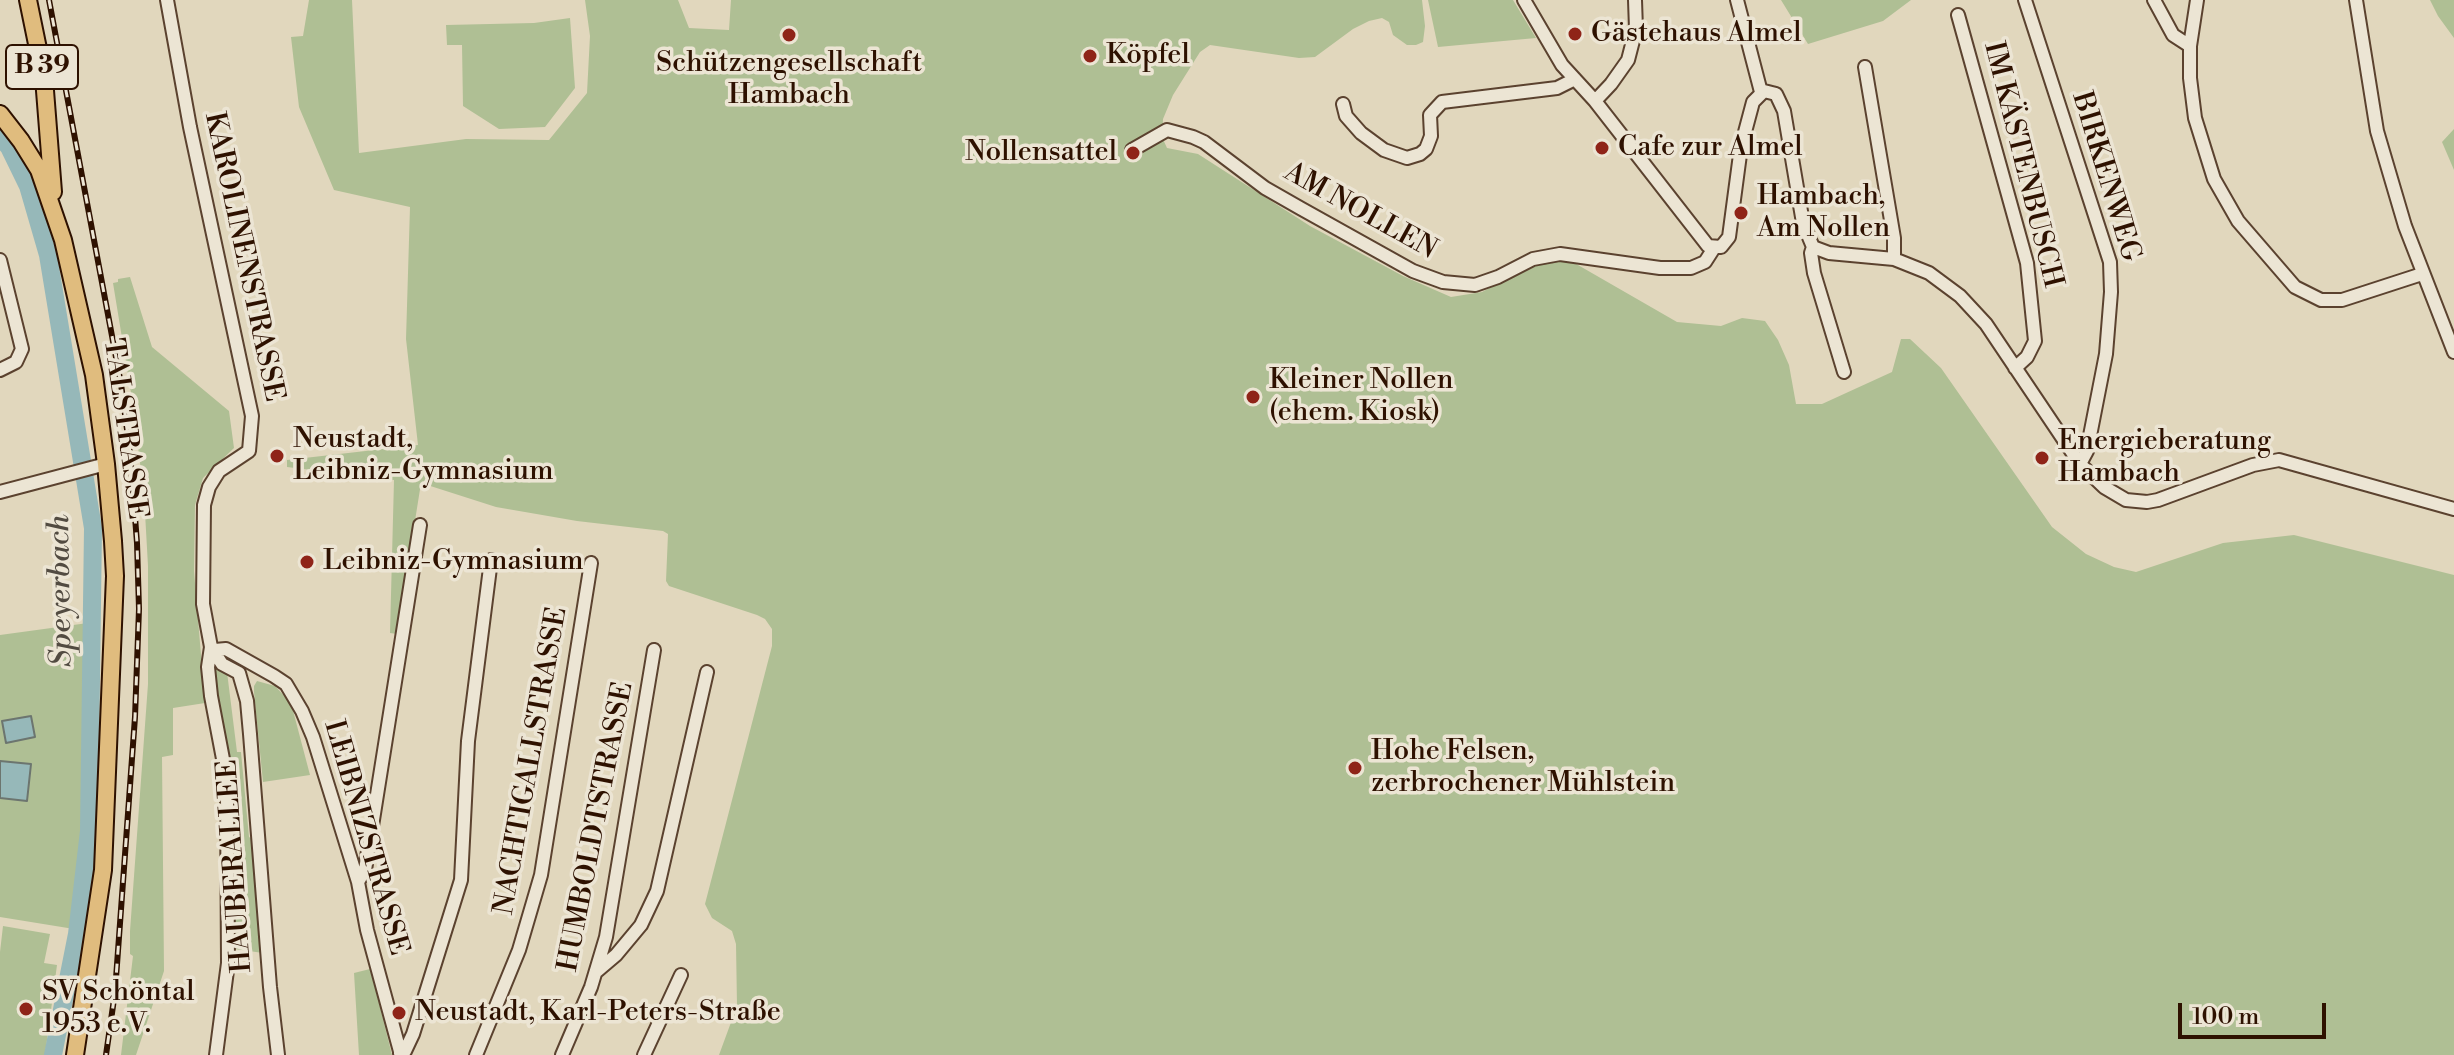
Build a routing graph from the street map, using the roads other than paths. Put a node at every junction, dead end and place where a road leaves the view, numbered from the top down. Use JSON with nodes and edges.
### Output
{"nodes":[{"id":1,"x":28,"y":0,"type":"edge"},
{"id":2,"x":167,"y":0,"type":"edge"},
{"id":3,"x":1524,"y":0,"type":"edge"},
{"id":4,"x":1635,"y":0,"type":"edge"},
{"id":5,"x":1737,"y":0,"type":"edge"},
{"id":6,"x":2025,"y":0,"type":"edge"},
{"id":7,"x":2154,"y":0,"type":"edge"},
{"id":8,"x":2197,"y":0,"type":"edge"},
{"id":9,"x":2356,"y":0,"type":"edge"},
{"id":10,"x":1958,"y":15,"type":"dead end"},
{"id":11,"x":2190,"y":46,"type":"junction"},
{"id":12,"x":1865,"y":67,"type":"dead end"},
{"id":13,"x":1575,"y":79,"type":"junction"},
{"id":14,"x":1761,"y":92,"type":"junction"},
{"id":15,"x":1595,"y":101,"type":"junction"},
{"id":16,"x":1343,"y":104,"type":"dead end"},
{"id":17,"x":0,"y":114,"type":"edge"},
{"id":18,"x":50,"y":134,"type":"junction"},
{"id":19,"x":1132,"y":150,"type":"dead end"},
{"id":20,"x":30,"y":153,"type":"junction"},
{"id":21,"x":55,"y":211,"type":"junction"},
{"id":22,"x":1813,"y":247,"type":"junction"},
{"id":23,"x":1714,"y":248,"type":"junction"},
{"id":24,"x":1894,"y":259,"type":"junction"},
{"id":25,"x":0,"y":260,"type":"edge"},
{"id":26,"x":2422,"y":274,"type":"junction"},
{"id":27,"x":2454,"y":352,"type":"edge"},
{"id":28,"x":2015,"y":368,"type":"junction"},
{"id":29,"x":0,"y":370,"type":"edge"},
{"id":30,"x":1844,"y":372,"type":"dead end"},
{"id":31,"x":2080,"y":464,"type":"junction"},
{"id":32,"x":93,"y":467,"type":"junction"},
{"id":33,"x":0,"y":492,"type":"edge"},
{"id":34,"x":2454,"y":509,"type":"edge"},
{"id":35,"x":420,"y":525,"type":"dead end"},
{"id":36,"x":491,"y":560,"type":"dead end"},
{"id":37,"x":591,"y":563,"type":"dead end"},
{"id":38,"x":213,"y":649,"type":"junction"},
{"id":39,"x":654,"y":650,"type":"dead end"},
{"id":40,"x":245,"y":660,"type":"junction"},
{"id":41,"x":707,"y":672,"type":"dead end"},
{"id":42,"x":239,"y":673,"type":"junction"},
{"id":43,"x":358,"y":882,"type":"junction"},
{"id":44,"x":596,"y":972,"type":"junction"},
{"id":45,"x":681,"y":975,"type":"dead end"},
{"id":46,"x":400,"y":1054,"type":"edge"},
{"id":47,"x":75,"y":1055,"type":"edge"},
{"id":48,"x":216,"y":1055,"type":"edge"},
{"id":49,"x":278,"y":1055,"type":"edge"},
{"id":50,"x":476,"y":1055,"type":"edge"},
{"id":51,"x":562,"y":1055,"type":"edge"},
{"id":52,"x":644,"y":1055,"type":"edge"}],
"edges":[{"from":1,"to":18,"type":"main road","number":"B 39"},
{"from":2,"to":38,"type":"street","name":"KAROLINENSTRASSE"},
{"from":3,"to":13,"type":"street"},
{"from":4,"to":15,"type":"street"},
{"from":5,"to":14,"type":"street"},
{"from":6,"to":31,"type":"street","name":"BIRKENWEG"},
{"from":7,"to":11,"type":"street"},
{"from":8,"to":11,"type":"street"},
{"from":9,"to":26,"type":"street"},
{"from":10,"to":28,"type":"street","name":"IM KÄSTENBUSCH"},
{"from":11,"to":26,"type":"street"},
{"from":12,"to":24,"type":"street"},
{"from":13,"to":15,"type":"street"},
{"from":13,"to":16,"type":"street"},
{"from":14,"to":22,"type":"street"},
{"from":14,"to":23,"type":"street"},
{"from":15,"to":23,"type":"street"},
{"from":17,"to":20,"type":"main road","name":"TALSTRASSE","number":"B 39"},
{"from":18,"to":20,"type":"main road"},
{"from":18,"to":21,"type":"main road"},
{"from":19,"to":23,"type":"street","name":"AM NOLLEN"},
{"from":20,"to":21,"type":"main road","name":"TALSTRASSE","number":"B 39"},
{"from":21,"to":32,"type":"main road","name":"TALSTRASSE","number":"B 39"},
{"from":22,"to":24,"type":"street"},
{"from":22,"to":30,"type":"street"},
{"from":24,"to":28,"type":"street"},
{"from":25,"to":29,"type":"street"},
{"from":26,"to":27,"type":"street"},
{"from":28,"to":31,"type":"street"},
{"from":31,"to":34,"type":"street"},
{"from":32,"to":33,"type":"street"},
{"from":32,"to":47,"type":"main road","name":"TALSTRASSE","number":"B 39"},
{"from":35,"to":43,"type":"street"},
{"from":36,"to":46,"type":"street"},
{"from":37,"to":50,"type":"street","name":"NACHTIGALLSTRASSE"},
{"from":38,"to":40,"type":"street","name":"LEIBNIZSTRASSE"},
{"from":38,"to":42,"type":"street"},
{"from":38,"to":48,"type":"street"},
{"from":39,"to":44,"type":"street","name":"HUMBOLDTSTRASSE"},
{"from":40,"to":42,"type":"street"},
{"from":40,"to":43,"type":"street","name":"LEIBNIZSTRASSE"},
{"from":41,"to":44,"type":"street"},
{"from":42,"to":49,"type":"street","name":"HAUBERALLEE"},
{"from":43,"to":46,"type":"street","name":"LEIBNIZSTRASSE"},
{"from":44,"to":51,"type":"street","name":"HUMBOLDTSTRASSE"},
{"from":45,"to":52,"type":"street"}]}
